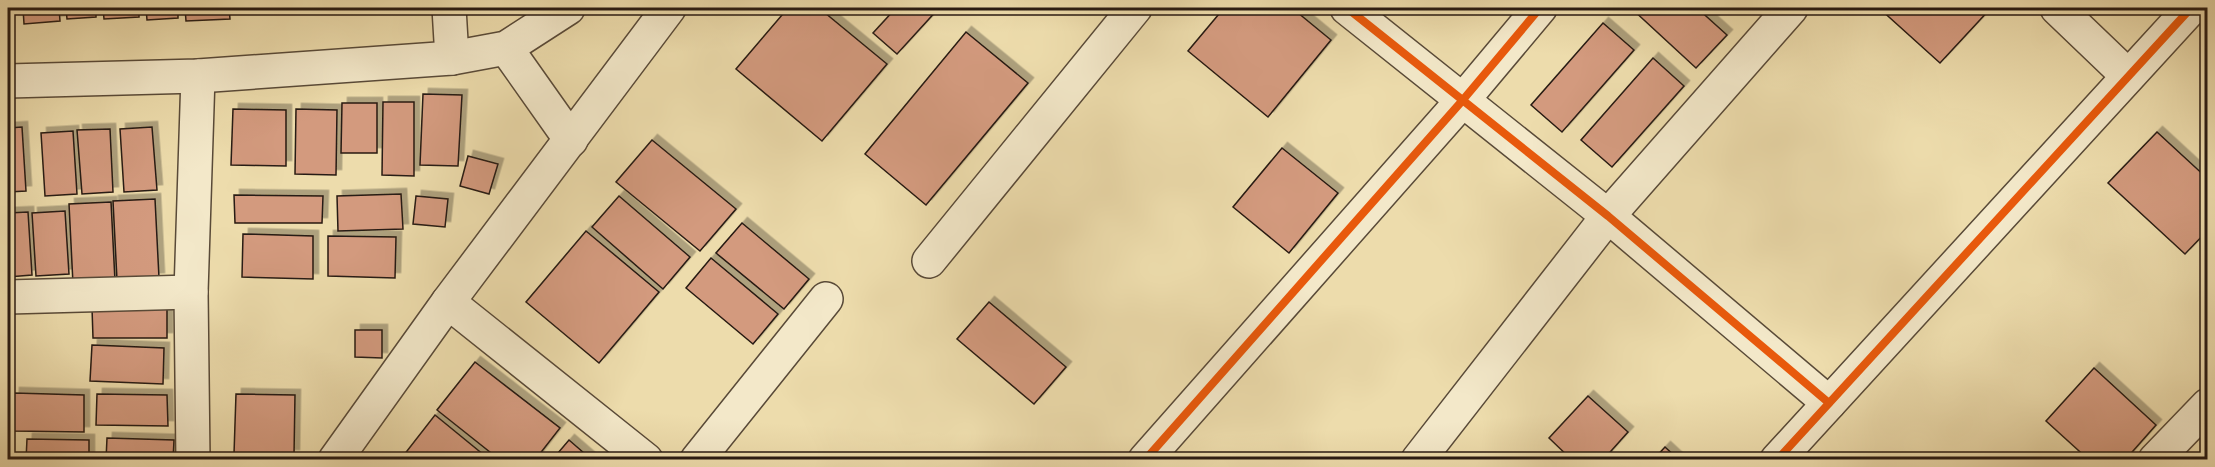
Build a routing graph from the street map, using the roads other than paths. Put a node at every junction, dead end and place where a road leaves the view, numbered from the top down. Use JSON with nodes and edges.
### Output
{"nodes":[{"id":1,"x":449,"y":8,"type":"edge"},
{"id":2,"x":568,"y":8,"type":"edge"},
{"id":3,"x":669,"y":8,"type":"edge"},
{"id":4,"x":1135,"y":8,"type":"edge"},
{"id":5,"x":1347,"y":8,"type":"edge"},
{"id":6,"x":1540,"y":8,"type":"edge"},
{"id":7,"x":1791,"y":8,"type":"edge"},
{"id":8,"x":2057,"y":8,"type":"edge"},
{"id":9,"x":2191,"y":8,"type":"edge"},
{"id":10,"x":506,"y":48,"type":"junction"},
{"id":11,"x":452,"y":58,"type":"junction"},
{"id":12,"x":198,"y":76,"type":"junction"},
{"id":13,"x":2128,"y":76,"type":"junction"},
{"id":14,"x":8,"y":81,"type":"edge"},
{"id":15,"x":1462,"y":101,"type":"junction"},
{"id":16,"x":571,"y":140,"type":"junction"},
{"id":17,"x":1608,"y":216,"type":"junction"},
{"id":18,"x":930,"y":261,"type":"dead end"},
{"id":19,"x":191,"y":292,"type":"junction"},
{"id":20,"x":8,"y":297,"type":"edge"},
{"id":21,"x":826,"y":299,"type":"dead end"},
{"id":22,"x":448,"y":302,"type":"junction"},
{"id":23,"x":1829,"y":403,"type":"junction"},
{"id":24,"x":2208,"y":405,"type":"edge"},
{"id":25,"x":193,"y":459,"type":"edge"},
{"id":26,"x":335,"y":459,"type":"edge"},
{"id":27,"x":646,"y":459,"type":"edge"},
{"id":28,"x":697,"y":459,"type":"edge"},
{"id":29,"x":1145,"y":459,"type":"edge"},
{"id":30,"x":1418,"y":459,"type":"edge"},
{"id":31,"x":1777,"y":459,"type":"edge"},
{"id":32,"x":2155,"y":459,"type":"edge"}],
"edges":[{"from":1,"to":11,"type":"street"},
{"from":2,"to":10,"type":"street"},
{"from":3,"to":16,"type":"street"},
{"from":4,"to":18,"type":"street"},
{"from":5,"to":15,"type":"street"},
{"from":6,"to":15,"type":"street"},
{"from":7,"to":17,"type":"street"},
{"from":8,"to":13,"type":"street"},
{"from":9,"to":13,"type":"street"},
{"from":10,"to":11,"type":"street"},
{"from":10,"to":16,"type":"street"},
{"from":11,"to":12,"type":"street"},
{"from":12,"to":14,"type":"street"},
{"from":12,"to":19,"type":"street"},
{"from":13,"to":23,"type":"street"},
{"from":15,"to":17,"type":"street"},
{"from":15,"to":29,"type":"street"},
{"from":16,"to":22,"type":"street"},
{"from":17,"to":23,"type":"street"},
{"from":17,"to":30,"type":"street"},
{"from":19,"to":20,"type":"street"},
{"from":19,"to":25,"type":"street"},
{"from":21,"to":28,"type":"street"},
{"from":22,"to":26,"type":"street"},
{"from":22,"to":27,"type":"street"},
{"from":23,"to":31,"type":"street"},
{"from":24,"to":32,"type":"street"}]}
